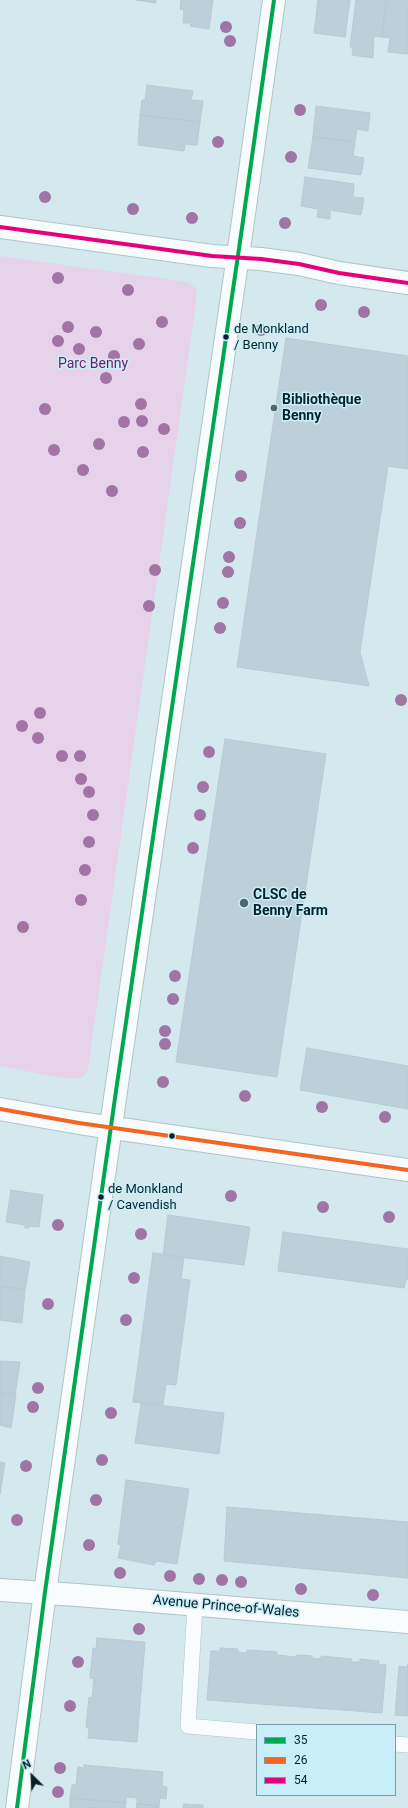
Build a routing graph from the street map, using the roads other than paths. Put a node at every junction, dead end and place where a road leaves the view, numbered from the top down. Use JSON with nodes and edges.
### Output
{"nodes":[{"id":1,"x":274,"y":0,"type":"edge"},
{"id":2,"x":0,"y":227,"type":"edge"},
{"id":3,"x":238,"y":258,"type":"junction"},
{"id":4,"x":408,"y":282,"type":"edge"},
{"id":5,"x":0,"y":1109,"type":"edge"},
{"id":6,"x":111,"y":1127,"type":"junction"},
{"id":7,"x":408,"y":1170,"type":"edge"},
{"id":8,"x":0,"y":1590,"type":"edge"},
{"id":9,"x":45,"y":1592,"type":"junction"},
{"id":10,"x":195,"y":1605,"type":"junction"},
{"id":11,"x":408,"y":1622,"type":"edge"},
{"id":12,"x":256,"y":1732,"type":"edge"},
{"id":13,"x":396,"y":1744,"type":"edge"},
{"id":14,"x":408,"y":1745,"type":"edge"},
{"id":15,"x":17,"y":1808,"type":"edge"}],
"edges":[{"from":1,"to":3,"type":"street"},
{"from":2,"to":3,"type":"street"},
{"from":3,"to":4,"type":"street"},
{"from":3,"to":6,"type":"street"},
{"from":5,"to":6,"type":"street"},
{"from":6,"to":7,"type":"street"},
{"from":6,"to":9,"type":"street"},
{"from":8,"to":9,"type":"street","name":"Avenue Prince-of-Wales"},
{"from":9,"to":10,"type":"street","name":"Avenue Prince-of-Wales"},
{"from":9,"to":15,"type":"street"},
{"from":10,"to":11,"type":"street","name":"Avenue Prince-of-Wales"},
{"from":10,"to":12,"type":"lane"},
{"from":13,"to":14,"type":"lane"}]}
